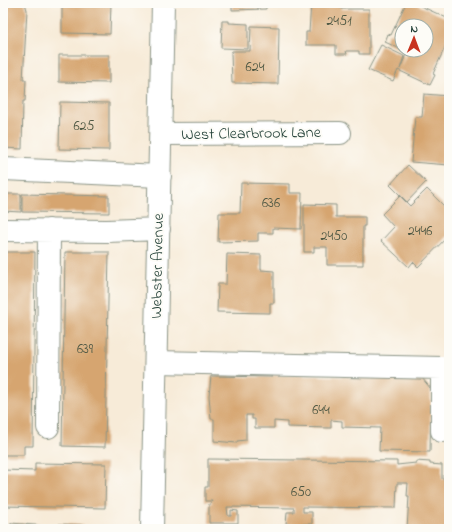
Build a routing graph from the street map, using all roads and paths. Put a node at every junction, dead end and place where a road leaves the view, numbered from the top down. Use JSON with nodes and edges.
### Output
{"nodes":[{"id":1,"x":163,"y":3,"type":"edge"},
{"id":2,"x":340,"y":133,"type":"dead end"},
{"id":3,"x":161,"y":134,"type":"junction"},
{"id":4,"x":3,"y":169,"type":"edge"},
{"id":5,"x":160,"y":176,"type":"junction"},
{"id":6,"x":159,"y":229,"type":"junction"},
{"id":7,"x":3,"y":230,"type":"edge"},
{"id":8,"x":49,"y":230,"type":"junction"},
{"id":9,"x":156,"y":362,"type":"junction"},
{"id":10,"x":48,"y":427,"type":"dead end"},
{"id":11,"x":442,"y":431,"type":"dead end"},
{"id":12,"x":152,"y":529,"type":"edge"}],
"edges":[{"from":1,"to":3,"type":"street","name":"Webster Avenue"},
{"from":2,"to":3,"type":"street","name":"West Clearbrook Lane"},
{"from":3,"to":5,"type":"street","name":"Webster Avenue"},
{"from":4,"to":5,"type":"street"},
{"from":5,"to":6,"type":"street","name":"Webster Avenue"},
{"from":6,"to":8,"type":"street"},
{"from":6,"to":9,"type":"street","name":"Webster Avenue"},
{"from":7,"to":8,"type":"street"},
{"from":8,"to":10,"type":"street"},
{"from":9,"to":11,"type":"street"},
{"from":9,"to":12,"type":"street","name":"Webster Avenue"}]}
